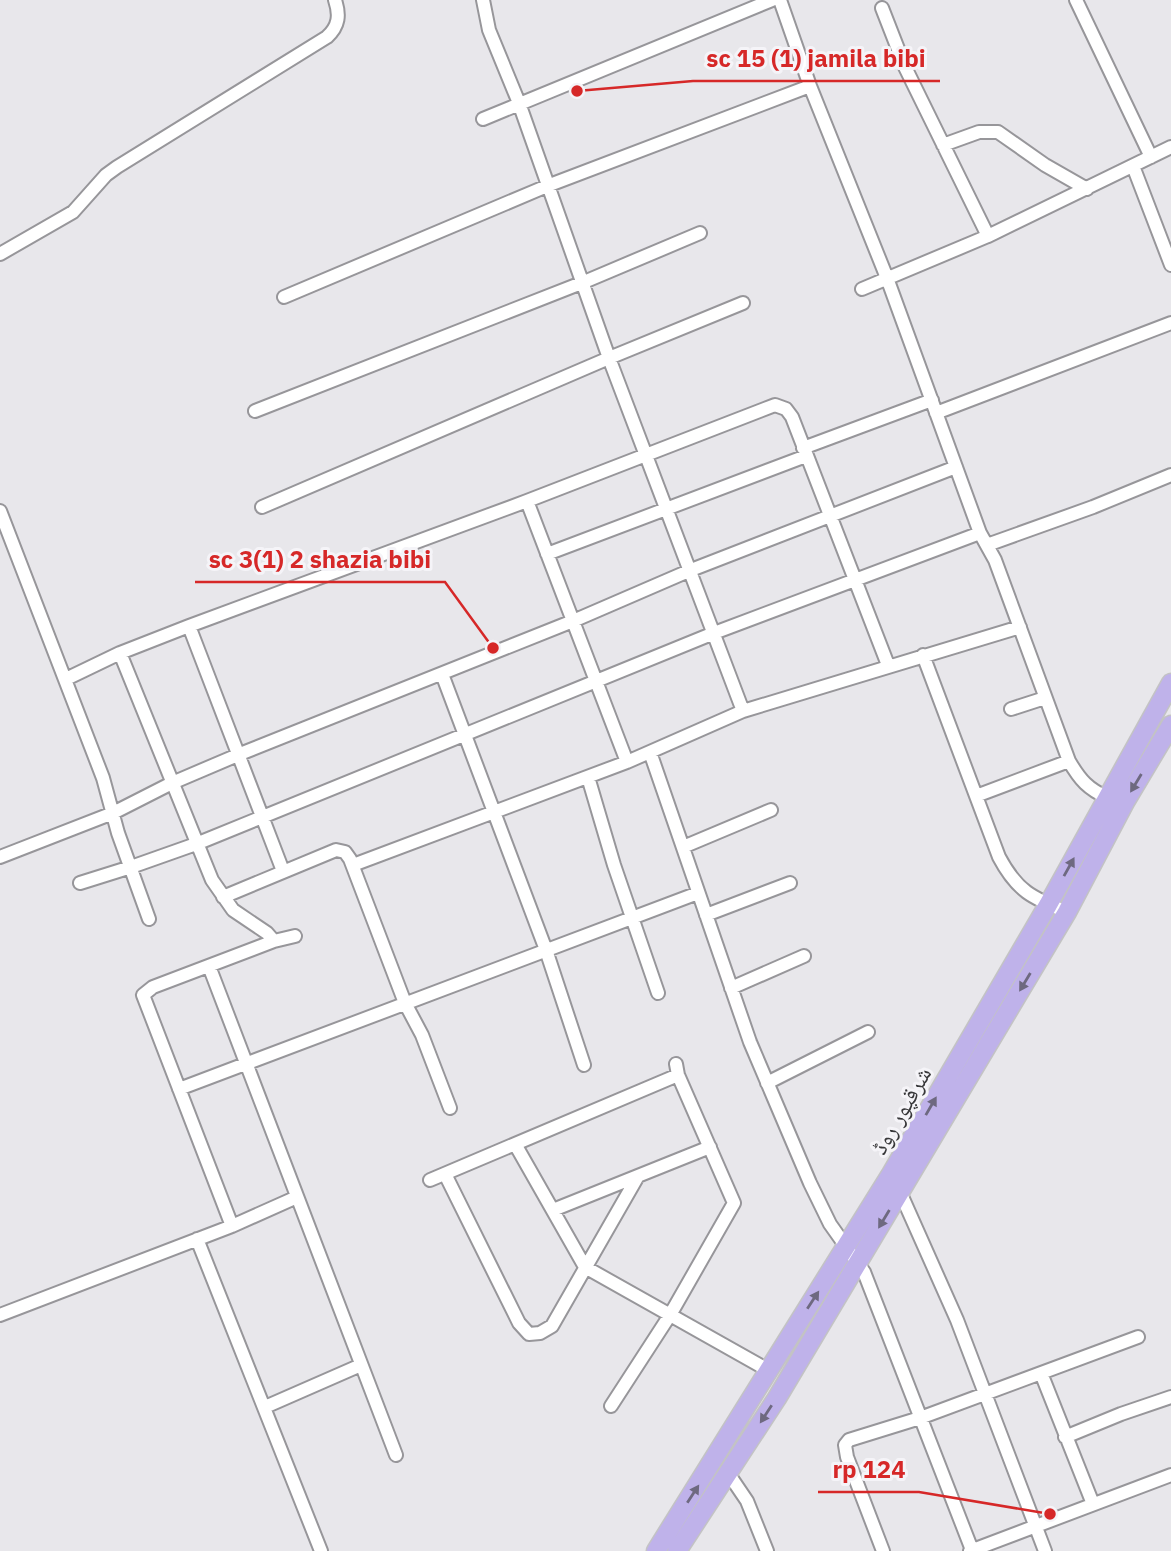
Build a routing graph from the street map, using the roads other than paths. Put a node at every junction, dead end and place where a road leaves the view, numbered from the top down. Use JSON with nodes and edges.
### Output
{"nodes":[{"id":1,"x":335,"y":0,"type":"edge"},
{"id":2,"x":483,"y":0,"type":"edge"},
{"id":3,"x":772,"y":0,"type":"edge"},
{"id":4,"x":780,"y":0,"type":"edge"},
{"id":5,"x":1076,"y":0,"type":"edge"},
{"id":6,"x":882,"y":8,"type":"dead end"},
{"id":7,"x":810,"y":86,"type":"junction"},
{"id":8,"x":519,"y":103,"type":"junction"},
{"id":9,"x":483,"y":119,"type":"dead end"},
{"id":10,"x":943,"y":145,"type":"junction"},
{"id":11,"x":1171,"y":147,"type":"edge"},
{"id":12,"x":1151,"y":157,"type":"junction"},
{"id":13,"x":1133,"y":166,"type":"junction"},
{"id":14,"x":547,"y":186,"type":"junction"},
{"id":15,"x":1087,"y":189,"type":"junction"},
{"id":16,"x":700,"y":233,"type":"dead end"},
{"id":17,"x":988,"y":236,"type":"junction"},
{"id":18,"x":0,"y":254,"type":"edge"},
{"id":19,"x":1171,"y":265,"type":"edge"},
{"id":20,"x":887,"y":278,"type":"junction"},
{"id":21,"x":584,"y":282,"type":"junction"},
{"id":22,"x":862,"y":289,"type":"dead end"},
{"id":23,"x":284,"y":297,"type":"dead end"},
{"id":24,"x":743,"y":303,"type":"dead end"},
{"id":25,"x":1171,"y":323,"type":"edge"},
{"id":26,"x":609,"y":358,"type":"junction"},
{"id":27,"x":934,"y":406,"type":"junction"},
{"id":28,"x":255,"y":411,"type":"dead end"},
{"id":29,"x":804,"y":452,"type":"junction"},
{"id":30,"x":647,"y":454,"type":"junction"},
{"id":31,"x":956,"y":467,"type":"junction"},
{"id":32,"x":1171,"y":475,"type":"edge"},
{"id":33,"x":527,"y":501,"type":"junction"},
{"id":34,"x":262,"y":507,"type":"dead end"},
{"id":35,"x":667,"y":507,"type":"junction"},
{"id":36,"x":0,"y":511,"type":"edge"},
{"id":37,"x":829,"y":516,"type":"junction"},
{"id":38,"x":984,"y":539,"type":"junction"},
{"id":39,"x":547,"y":554,"type":"junction"},
{"id":40,"x":691,"y":570,"type":"junction"},
{"id":41,"x":855,"y":580,"type":"junction"},
{"id":42,"x":573,"y":621,"type":"junction"},
{"id":43,"x":189,"y":626,"type":"junction"},
{"id":44,"x":1020,"y":627,"type":"junction"},
{"id":45,"x":714,"y":633,"type":"junction"},
{"id":46,"x":120,"y":653,"type":"junction"},
{"id":47,"x":923,"y":655,"type":"junction"},
{"id":48,"x":888,"y":665,"type":"junction"},
{"id":49,"x":442,"y":674,"type":"junction"},
{"id":50,"x":66,"y":679,"type":"junction"},
{"id":51,"x":597,"y":681,"type":"junction"},
{"id":52,"x":1171,"y":683,"type":"edge"},
{"id":53,"x":1045,"y":698,"type":"junction"},
{"id":54,"x":1011,"y":709,"type":"dead end"},
{"id":55,"x":743,"y":711,"type":"junction"},
{"id":56,"x":1171,"y":725,"type":"edge"},
{"id":57,"x":463,"y":735,"type":"junction"},
{"id":58,"x":650,"y":752,"type":"junction"},
{"id":59,"x":240,"y":754,"type":"junction"},
{"id":60,"x":1069,"y":761,"type":"junction"},
{"id":61,"x":627,"y":762,"type":"junction"},
{"id":62,"x":588,"y":777,"type":"junction"},
{"id":63,"x":172,"y":783,"type":"junction"},
{"id":64,"x":976,"y":796,"type":"junction"},
{"id":65,"x":1108,"y":798,"type":"junction"},
{"id":66,"x":771,"y":810,"type":"dead end"},
{"id":67,"x":113,"y":813,"type":"junction"},
{"id":68,"x":494,"y":813,"type":"junction"},
{"id":69,"x":263,"y":816,"type":"junction"},
{"id":70,"x":196,"y":844,"type":"junction"},
{"id":71,"x":683,"y":848,"type":"junction"},
{"id":72,"x":0,"y":857,"type":"edge"},
{"id":73,"x":353,"y":865,"type":"junction"},
{"id":74,"x":131,"y":867,"type":"junction"},
{"id":75,"x":283,"y":871,"type":"junction"},
{"id":76,"x":80,"y":883,"type":"dead end"},
{"id":77,"x":790,"y":883,"type":"dead end"},
{"id":78,"x":698,"y":893,"type":"junction"},
{"id":79,"x":223,"y":897,"type":"junction"},
{"id":80,"x":1048,"y":905,"type":"junction"},
{"id":81,"x":1067,"y":912,"type":"junction"},
{"id":82,"x":706,"y":915,"type":"junction"},
{"id":83,"x":633,"y":917,"type":"junction"},
{"id":84,"x":149,"y":919,"type":"dead end"},
{"id":85,"x":295,"y":936,"type":"dead end"},
{"id":86,"x":274,"y":941,"type":"junction"},
{"id":87,"x":547,"y":950,"type":"junction"},
{"id":88,"x":804,"y":956,"type":"dead end"},
{"id":89,"x":209,"y":966,"type":"junction"},
{"id":90,"x":731,"y":988,"type":"junction"},
{"id":91,"x":658,"y":993,"type":"dead end"},
{"id":92,"x":405,"y":1003,"type":"junction"},
{"id":93,"x":867,"y":1032,"type":"dead end"},
{"id":94,"x":246,"y":1063,"type":"junction"},
{"id":95,"x":583,"y":1065,"type":"dead end"},
{"id":96,"x":767,"y":1083,"type":"junction"},
{"id":97,"x":179,"y":1089,"type":"junction"},
{"id":98,"x":450,"y":1108,"type":"dead end"},
{"id":99,"x":515,"y":1144,"type":"junction"},
{"id":100,"x":710,"y":1147,"type":"junction"},
{"id":101,"x":445,"y":1174,"type":"junction"},
{"id":102,"x":638,"y":1176,"type":"junction"},
{"id":103,"x":430,"y":1181,"type":"dead end"},
{"id":104,"x":900,"y":1192,"type":"junction"},
{"id":105,"x":297,"y":1197,"type":"junction"},
{"id":106,"x":553,"y":1210,"type":"junction"},
{"id":107,"x":232,"y":1226,"type":"junction"},
{"id":108,"x":197,"y":1239,"type":"junction"},
{"id":109,"x":846,"y":1248,"type":"junction"},
{"id":110,"x":858,"y":1263,"type":"junction"},
{"id":111,"x":585,"y":1266,"type":"junction"},
{"id":112,"x":0,"y":1315,"type":"edge"},
{"id":113,"x":670,"y":1315,"type":"junction"},
{"id":114,"x":1138,"y":1337,"type":"dead end"},
{"id":115,"x":361,"y":1365,"type":"junction"},
{"id":116,"x":768,"y":1370,"type":"junction"},
{"id":117,"x":1041,"y":1373,"type":"junction"},
{"id":118,"x":985,"y":1394,"type":"junction"},
{"id":119,"x":1171,"y":1397,"type":"edge"},
{"id":120,"x":611,"y":1406,"type":"dead end"},
{"id":121,"x":265,"y":1407,"type":"junction"},
{"id":122,"x":920,"y":1419,"type":"junction"},
{"id":123,"x":1065,"y":1437,"type":"junction"},
{"id":124,"x":396,"y":1455,"type":"dead end"},
{"id":125,"x":728,"y":1473,"type":"junction"},
{"id":126,"x":1171,"y":1475,"type":"edge"},
{"id":127,"x":1093,"y":1504,"type":"junction"},
{"id":128,"x":1035,"y":1526,"type":"junction"},
{"id":129,"x":321,"y":1551,"type":"edge"},
{"id":130,"x":656,"y":1551,"type":"edge"},
{"id":131,"x":677,"y":1551,"type":"edge"},
{"id":132,"x":767,"y":1551,"type":"edge"},
{"id":133,"x":883,"y":1551,"type":"edge"},
{"id":134,"x":971,"y":1551,"type":"edge"},
{"id":135,"x":1045,"y":1551,"type":"edge"}],
"edges":[{"from":1,"to":18,"type":"street"},
{"from":2,"to":8,"type":"street"},
{"from":3,"to":8,"type":"street"},
{"from":4,"to":7,"type":"street"},
{"from":5,"to":12,"type":"street"},
{"from":6,"to":10,"type":"street"},
{"from":7,"to":14,"type":"street"},
{"from":7,"to":20,"type":"street"},
{"from":8,"to":9,"type":"street"},
{"from":8,"to":14,"type":"street"},
{"from":10,"to":15,"type":"street"},
{"from":10,"to":17,"type":"street"},
{"from":11,"to":12,"type":"street"},
{"from":12,"to":13,"type":"street"},
{"from":13,"to":15,"type":"street"},
{"from":13,"to":19,"type":"street"},
{"from":14,"to":21,"type":"street"},
{"from":14,"to":23,"type":"street"},
{"from":15,"to":17,"type":"street"},
{"from":16,"to":21,"type":"street"},
{"from":17,"to":20,"type":"street"},
{"from":20,"to":22,"type":"street"},
{"from":20,"to":27,"type":"street"},
{"from":21,"to":26,"type":"street"},
{"from":21,"to":28,"type":"street"},
{"from":24,"to":26,"type":"street"},
{"from":25,"to":27,"type":"street"},
{"from":26,"to":30,"type":"street"},
{"from":26,"to":34,"type":"street"},
{"from":27,"to":29,"type":"street"},
{"from":27,"to":31,"type":"street"},
{"from":29,"to":30,"type":"street"},
{"from":29,"to":35,"type":"street"},
{"from":29,"to":37,"type":"street"},
{"from":30,"to":33,"type":"street"},
{"from":30,"to":35,"type":"street"},
{"from":31,"to":37,"type":"street"},
{"from":31,"to":38,"type":"street"},
{"from":32,"to":38,"type":"street"},
{"from":33,"to":39,"type":"street"},
{"from":33,"to":43,"type":"street"},
{"from":35,"to":39,"type":"street"},
{"from":35,"to":40,"type":"street"},
{"from":36,"to":50,"type":"street"},
{"from":37,"to":40,"type":"street"},
{"from":37,"to":41,"type":"street"},
{"from":38,"to":41,"type":"street"},
{"from":38,"to":44,"type":"street"},
{"from":39,"to":42,"type":"street"},
{"from":40,"to":42,"type":"street"},
{"from":40,"to":45,"type":"street"},
{"from":41,"to":45,"type":"street"},
{"from":41,"to":48,"type":"street"},
{"from":42,"to":49,"type":"street"},
{"from":42,"to":51,"type":"street"},
{"from":43,"to":46,"type":"street"},
{"from":43,"to":59,"type":"street"},
{"from":44,"to":47,"type":"street"},
{"from":44,"to":53,"type":"street"},
{"from":45,"to":51,"type":"street"},
{"from":45,"to":55,"type":"street"},
{"from":46,"to":50,"type":"street"},
{"from":46,"to":63,"type":"street"},
{"from":47,"to":48,"type":"street"},
{"from":47,"to":64,"type":"street"},
{"from":48,"to":55,"type":"street"},
{"from":49,"to":57,"type":"street"},
{"from":49,"to":59,"type":"street"},
{"from":50,"to":67,"type":"street"},
{"from":51,"to":57,"type":"street"},
{"from":51,"to":61,"type":"street"},
{"from":52,"to":65,"type":"main road","name":"شرقپور روڈ"},
{"from":53,"to":54,"type":"street"},
{"from":53,"to":60,"type":"street"},
{"from":55,"to":58,"type":"street"},
{"from":56,"to":81,"type":"main road","name":"شرقپور روڈ","one_way":true},
{"from":57,"to":68,"type":"street"},
{"from":57,"to":69,"type":"street"},
{"from":58,"to":61,"type":"street"},
{"from":58,"to":71,"type":"street"},
{"from":59,"to":63,"type":"street"},
{"from":59,"to":69,"type":"street"},
{"from":60,"to":64,"type":"street"},
{"from":60,"to":65,"type":"street"},
{"from":61,"to":62,"type":"street"},
{"from":62,"to":68,"type":"street"},
{"from":62,"to":83,"type":"street"},
{"from":63,"to":67,"type":"street"},
{"from":63,"to":70,"type":"street"},
{"from":64,"to":80,"type":"street"},
{"from":80,"to":65,"type":"main road","name":"شرقپور روڈ","one_way":true},
{"from":66,"to":71,"type":"street"},
{"from":67,"to":72,"type":"street"},
{"from":67,"to":74,"type":"street"},
{"from":68,"to":73,"type":"street"},
{"from":68,"to":87,"type":"street"},
{"from":69,"to":70,"type":"street"},
{"from":69,"to":75,"type":"street"},
{"from":70,"to":74,"type":"street"},
{"from":70,"to":79,"type":"street"},
{"from":71,"to":78,"type":"street"},
{"from":73,"to":75,"type":"street"},
{"from":73,"to":92,"type":"street"},
{"from":74,"to":76,"type":"street"},
{"from":74,"to":84,"type":"street"},
{"from":75,"to":79,"type":"street"},
{"from":77,"to":82,"type":"street"},
{"from":78,"to":82,"type":"street"},
{"from":78,"to":83,"type":"street"},
{"from":79,"to":86,"type":"street"},
{"from":80,"to":81,"type":"street"},
{"from":109,"to":80,"type":"main road","name":"شرقپور روڈ","one_way":true},
{"from":81,"to":104,"type":"main road","name":"شرقپور روڈ","one_way":true},
{"from":82,"to":90,"type":"street"},
{"from":83,"to":87,"type":"street"},
{"from":83,"to":91,"type":"street"},
{"from":85,"to":86,"type":"street"},
{"from":86,"to":89,"type":"street"},
{"from":87,"to":92,"type":"street"},
{"from":87,"to":95,"type":"street"},
{"from":88,"to":90,"type":"street"},
{"from":89,"to":94,"type":"street"},
{"from":89,"to":97,"type":"street"},
{"from":90,"to":96,"type":"street"},
{"from":92,"to":94,"type":"street"},
{"from":92,"to":98,"type":"street"},
{"from":93,"to":96,"type":"street"},
{"from":94,"to":97,"type":"street"},
{"from":94,"to":105,"type":"street"},
{"from":96,"to":109,"type":"street"},
{"from":97,"to":107,"type":"street"},
{"from":99,"to":100,"type":"street"},
{"from":99,"to":101,"type":"street"},
{"from":99,"to":106,"type":"street"},
{"from":100,"to":102,"type":"street"},
{"from":100,"to":113,"type":"street"},
{"from":101,"to":103,"type":"street"},
{"from":101,"to":111,"type":"street"},
{"from":102,"to":106,"type":"street"},
{"from":102,"to":111,"type":"street"},
{"from":104,"to":110,"type":"main road","name":"شرقپور روڈ","one_way":true},
{"from":104,"to":118,"type":"street"},
{"from":105,"to":107,"type":"street"},
{"from":105,"to":115,"type":"street"},
{"from":106,"to":111,"type":"street"},
{"from":107,"to":108,"type":"street"},
{"from":108,"to":112,"type":"street"},
{"from":108,"to":121,"type":"street"},
{"from":109,"to":110,"type":"street"},
{"from":116,"to":109,"type":"main road","name":"شرقپور روڈ","one_way":true},
{"from":110,"to":122,"type":"street"},
{"from":110,"to":125,"type":"main road","name":"شرقپور روڈ","one_way":true},
{"from":111,"to":113,"type":"street"},
{"from":113,"to":116,"type":"street"},
{"from":113,"to":120,"type":"street"},
{"from":114,"to":117,"type":"street"},
{"from":115,"to":121,"type":"street"},
{"from":115,"to":124,"type":"street"},
{"from":130,"to":116,"type":"main road","name":"شرقپور روڈ","one_way":true},
{"from":117,"to":118,"type":"street"},
{"from":117,"to":123,"type":"street"},
{"from":118,"to":122,"type":"street"},
{"from":118,"to":128,"type":"street"},
{"from":119,"to":123,"type":"street"},
{"from":121,"to":129,"type":"street"},
{"from":122,"to":133,"type":"street"},
{"from":122,"to":134,"type":"street"},
{"from":123,"to":127,"type":"street"},
{"from":125,"to":131,"type":"main road","name":"شرقپور روڈ"},
{"from":125,"to":132,"type":"street"},
{"from":126,"to":127,"type":"street"},
{"from":127,"to":128,"type":"street"},
{"from":128,"to":134,"type":"street"},
{"from":128,"to":135,"type":"street"}]}
